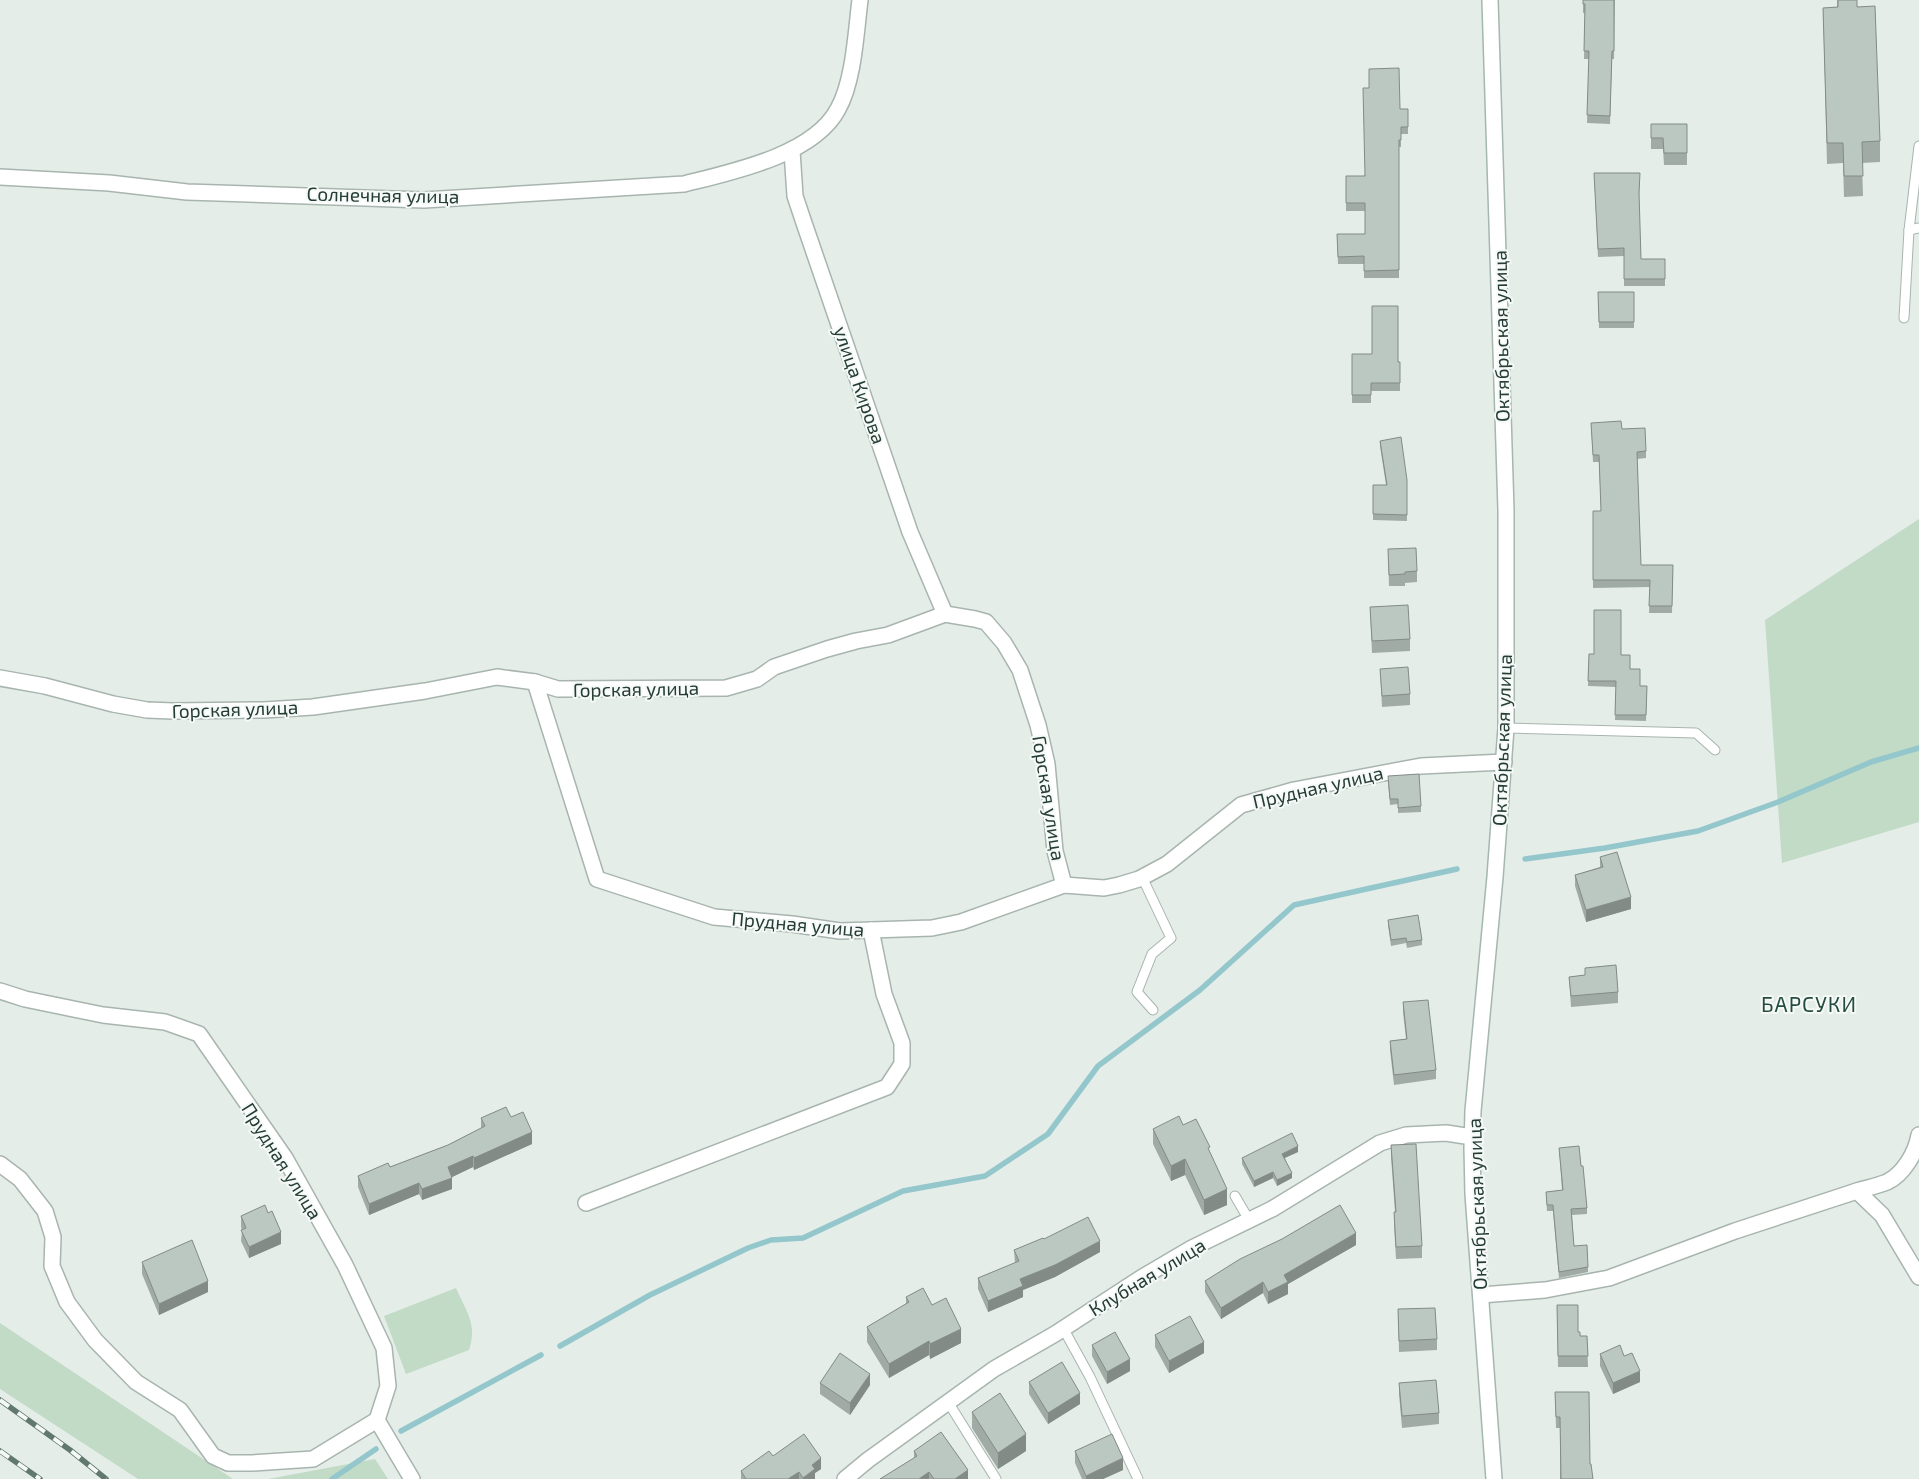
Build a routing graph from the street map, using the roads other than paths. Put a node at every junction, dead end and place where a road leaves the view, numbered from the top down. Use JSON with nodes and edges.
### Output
{"nodes":[{"id":1,"x":860,"y":0,"type":"edge"},
{"id":2,"x":1490,"y":0,"type":"edge"},
{"id":3,"x":1919,"y":146,"type":"edge"},
{"id":4,"x":792,"y":151,"type":"junction"},
{"id":5,"x":0,"y":177,"type":"edge"},
{"id":6,"x":1919,"y":228,"type":"edge"},
{"id":7,"x":1909,"y":230,"type":"junction"},
{"id":8,"x":1904,"y":318,"type":"dead end"},
{"id":9,"x":945,"y":614,"type":"junction"},
{"id":10,"x":0,"y":678,"type":"edge"},
{"id":11,"x":535,"y":682,"type":"junction"},
{"id":12,"x":1506,"y":728,"type":"junction"},
{"id":13,"x":1715,"y":750,"type":"dead end"},
{"id":14,"x":1504,"y":762,"type":"junction"},
{"id":15,"x":1142,"y":877,"type":"junction"},
{"id":16,"x":1064,"y":885,"type":"junction"},
{"id":17,"x":870,"y":930,"type":"junction"},
{"id":18,"x":0,"y":991,"type":"edge"},
{"id":19,"x":1152,"y":1010,"type":"dead end"},
{"id":20,"x":1919,"y":1135,"type":"edge"},
{"id":21,"x":1472,"y":1137,"type":"junction"},
{"id":22,"x":0,"y":1164,"type":"edge"},
{"id":23,"x":1857,"y":1191,"type":"junction"},
{"id":24,"x":1235,"y":1196,"type":"dead end"},
{"id":25,"x":586,"y":1204,"type":"dead end"},
{"id":26,"x":1249,"y":1220,"type":"junction"},
{"id":27,"x":1919,"y":1277,"type":"edge"},
{"id":28,"x":1481,"y":1295,"type":"junction"},
{"id":29,"x":1063,"y":1328,"type":"junction"},
{"id":30,"x":948,"y":1402,"type":"junction"},
{"id":31,"x":377,"y":1420,"type":"junction"},
{"id":32,"x":412,"y":1479,"type":"edge"},
{"id":33,"x":846,"y":1479,"type":"edge"},
{"id":34,"x":996,"y":1479,"type":"edge"},
{"id":35,"x":1138,"y":1479,"type":"edge"},
{"id":36,"x":1494,"y":1479,"type":"edge"}],
"edges":[{"from":1,"to":4,"type":"street","name":"Солнечная улица"},
{"from":2,"to":12,"type":"street","name":"Октябрьская улица"},
{"from":3,"to":7,"type":"lane"},
{"from":4,"to":5,"type":"street","name":"Солнечная улица"},
{"from":4,"to":9,"type":"street","name":"улица Кирова"},
{"from":6,"to":7,"type":"lane"},
{"from":7,"to":8,"type":"lane"},
{"from":9,"to":11,"type":"street","name":"Горская улица"},
{"from":9,"to":16,"type":"street","name":"Горская улица"},
{"from":10,"to":11,"type":"street","name":"Горская улица"},
{"from":11,"to":17,"type":"street","name":"Прудная улица"},
{"from":12,"to":13,"type":"lane"},
{"from":12,"to":14,"type":"street","name":"Октябрьская улица"},
{"from":14,"to":15,"type":"street","name":"Прудная улица"},
{"from":14,"to":21,"type":"street","name":"Октябрьская улица"},
{"from":15,"to":16,"type":"street","name":"Прудная улица"},
{"from":15,"to":19,"type":"lane"},
{"from":16,"to":17,"type":"street","name":"Прудная улица"},
{"from":17,"to":25,"type":"street"},
{"from":18,"to":31,"type":"street","name":"Прудная улица"},
{"from":20,"to":23,"type":"street"},
{"from":21,"to":26,"type":"street","name":"Клубная улица"},
{"from":21,"to":28,"type":"street","name":"Октябрьская улица"},
{"from":22,"to":31,"type":"street"},
{"from":23,"to":27,"type":"street"},
{"from":23,"to":28,"type":"street"},
{"from":24,"to":26,"type":"lane"},
{"from":26,"to":29,"type":"street","name":"Клубная улица"},
{"from":28,"to":36,"type":"street","name":"Октябрьская улица"},
{"from":29,"to":30,"type":"street","name":"Клубная улица"},
{"from":29,"to":35,"type":"lane"},
{"from":30,"to":33,"type":"street","name":"Клубная улица"},
{"from":30,"to":34,"type":"lane"},
{"from":31,"to":32,"type":"street"}]}
